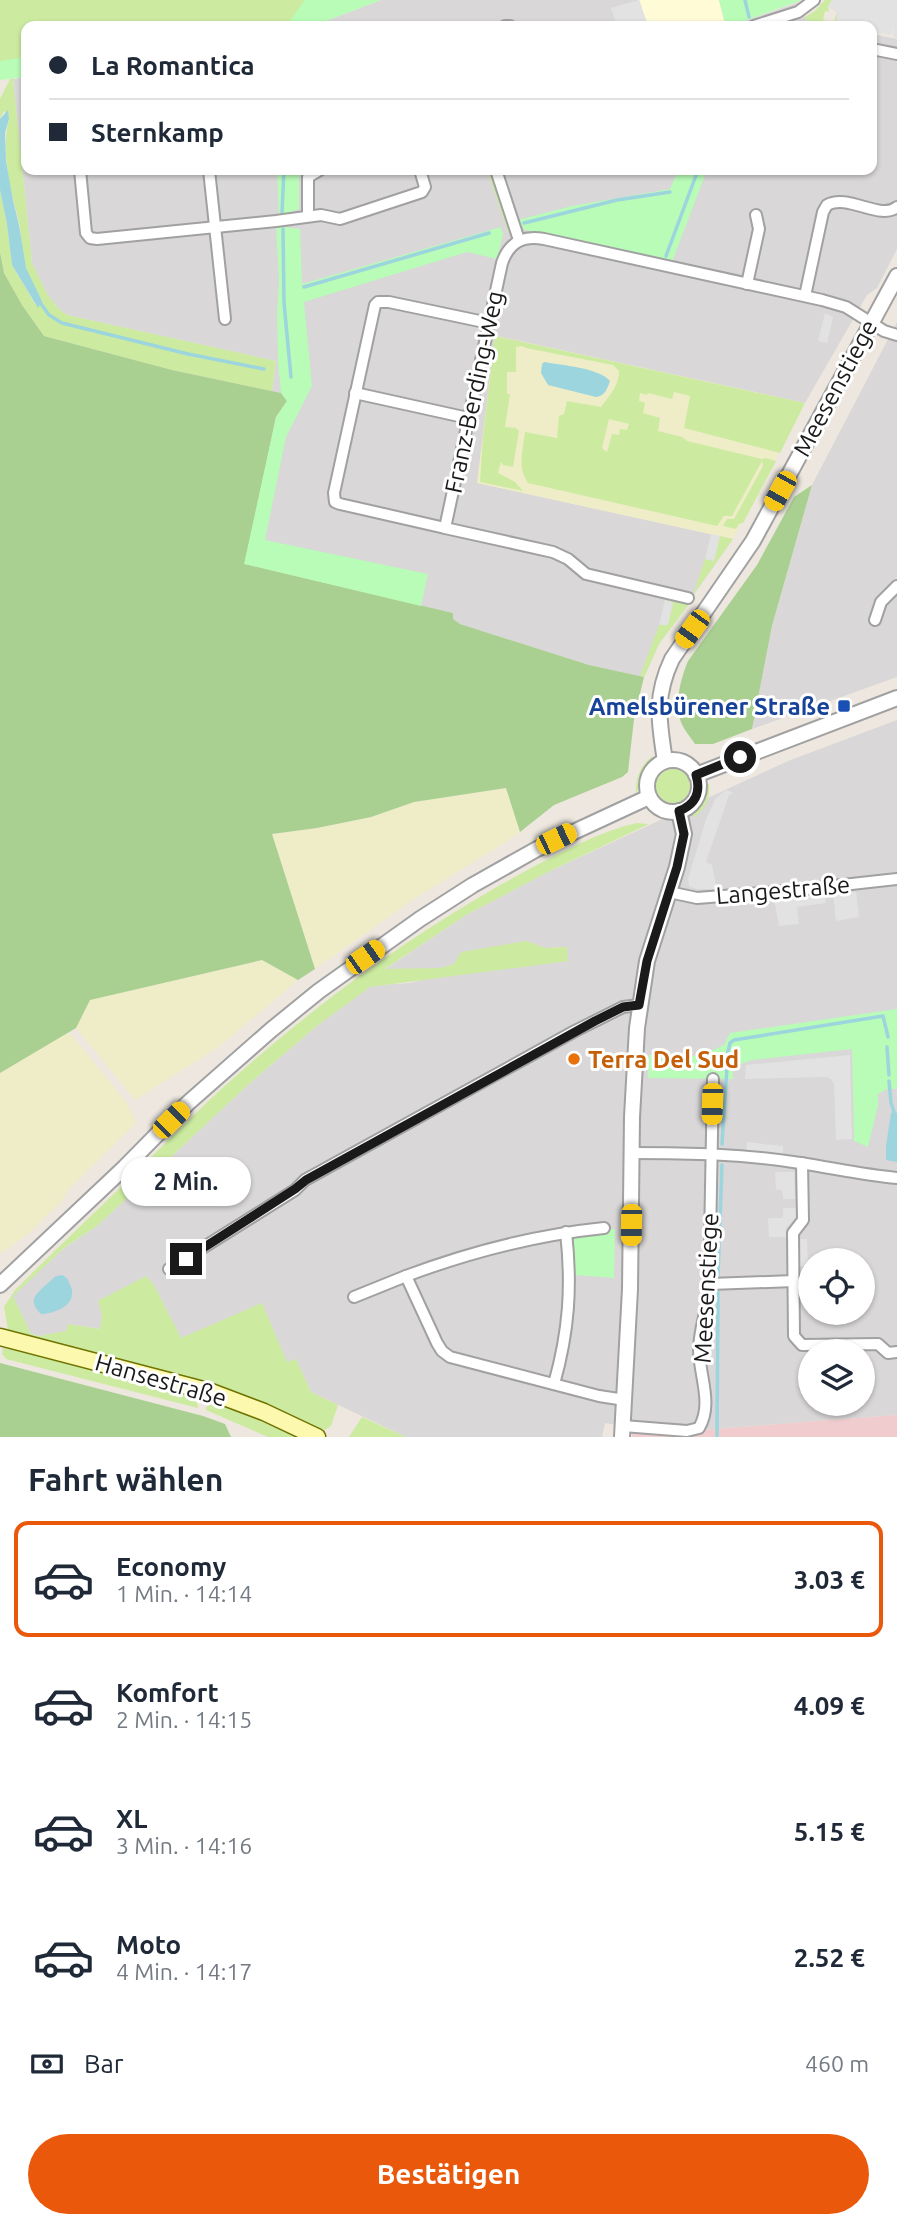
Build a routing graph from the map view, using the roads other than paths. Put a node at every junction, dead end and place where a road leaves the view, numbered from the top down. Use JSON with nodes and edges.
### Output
{"nodes":[{"id":1,"x":814,"y":0,"type":"edge"},
{"id":2,"x":791,"y":14,"type":"junction"},
{"id":3,"x":769,"y":21,"type":"edge"},
{"id":4,"x":794,"y":21,"type":"edge"},
{"id":5,"x":877,"y":50,"type":"edge"},
{"id":6,"x":897,"y":54,"type":"edge"},
{"id":7,"x":80,"y":175,"type":"edge"},
{"id":8,"x":210,"y":175,"type":"edge"},
{"id":9,"x":310,"y":175,"type":"edge"},
{"id":10,"x":421,"y":175,"type":"edge"},
{"id":11,"x":498,"y":175,"type":"edge"},
{"id":12,"x":897,"y":207,"type":"edge"},
{"id":13,"x":756,"y":215,"type":"dead end"},
{"id":14,"x":308,"y":216,"type":"junction"},
{"id":15,"x":216,"y":228,"type":"junction"},
{"id":16,"x":519,"y":240,"type":"junction"},
{"id":17,"x":897,"y":276,"type":"edge"},
{"id":18,"x":747,"y":284,"type":"junction"},
{"id":19,"x":805,"y":296,"type":"junction"},
{"id":20,"x":225,"y":319,"type":"dead end"},
{"id":21,"x":871,"y":322,"type":"junction"},
{"id":22,"x":489,"y":323,"type":"junction"},
{"id":23,"x":897,"y":335,"type":"edge"},
{"id":24,"x":355,"y":393,"type":"junction"},
{"id":25,"x":468,"y":418,"type":"junction"},
{"id":26,"x":445,"y":527,"type":"junction"},
{"id":27,"x":897,"y":586,"type":"edge"},
{"id":28,"x":688,"y":598,"type":"dead end"},
{"id":29,"x":875,"y":621,"type":"dead end"},
{"id":30,"x":897,"y":698,"type":"edge"},
{"id":31,"x":665,"y":761,"type":"junction"},
{"id":32,"x":696,"y":775,"type":"junction"},
{"id":33,"x":649,"y":797,"type":"junction"},
{"id":34,"x":679,"y":811,"type":"junction"},
{"id":35,"x":897,"y":879,"type":"edge"},
{"id":36,"x":670,"y":891,"type":"junction"},
{"id":37,"x":639,"y":1005,"type":"junction"},
{"id":38,"x":713,"y":1079,"type":"dead end"},
{"id":39,"x":632,"y":1153,"type":"junction"},
{"id":40,"x":711,"y":1154,"type":"junction"},
{"id":41,"x":802,"y":1163,"type":"junction"},
{"id":42,"x":897,"y":1178,"type":"edge"},
{"id":43,"x":604,"y":1228,"type":"dead end"},
{"id":44,"x":566,"y":1232,"type":"junction"},
{"id":45,"x":169,"y":1269,"type":"dead end"},
{"id":46,"x":405,"y":1276,"type":"junction"},
{"id":47,"x":794,"y":1281,"type":"junction"},
{"id":48,"x":710,"y":1284,"type":"junction"},
{"id":49,"x":0,"y":1285,"type":"edge"},
{"id":50,"x":354,"y":1297,"type":"dead end"},
{"id":51,"x":0,"y":1337,"type":"edge"},
{"id":52,"x":897,"y":1352,"type":"edge"},
{"id":53,"x":554,"y":1384,"type":"junction"},
{"id":54,"x":625,"y":1400,"type":"junction"},
{"id":55,"x":623,"y":1432,"type":"edge"},
{"id":56,"x":317,"y":1437,"type":"edge"}],
"edges":[{"from":1,"to":2,"type":"street"},
{"from":2,"to":3,"type":"street"},
{"from":2,"to":4,"type":"street"},
{"from":5,"to":6,"type":"street"},
{"from":7,"to":15,"type":"street"},
{"from":8,"to":15,"type":"street"},
{"from":9,"to":14,"type":"street"},
{"from":10,"to":14,"type":"street"},
{"from":11,"to":16,"type":"street"},
{"from":12,"to":19,"type":"street"},
{"from":13,"to":18,"type":"street"},
{"from":14,"to":15,"type":"street"},
{"from":15,"to":20,"type":"street"},
{"from":16,"to":18,"type":"street"},
{"from":16,"to":22,"type":"street","name":"Franz-Berding-Weg"},
{"from":17,"to":21,"type":"street","name":"Meesenstiege"},
{"from":18,"to":19,"type":"street"},
{"from":19,"to":21,"type":"street"},
{"from":21,"to":23,"type":"street"},
{"from":21,"to":31,"type":"street","name":"Meesenstiege"},
{"from":22,"to":24,"type":"street"},
{"from":22,"to":25,"type":"street","name":"Franz-Berding-Weg"},
{"from":24,"to":25,"type":"street"},
{"from":24,"to":26,"type":"street"},
{"from":25,"to":26,"type":"street","name":"Franz-Berding-Weg"},
{"from":26,"to":28,"type":"street","name":"Franz-Berding-Weg"},
{"from":27,"to":29,"type":"street"},
{"from":30,"to":32,"type":"street"},
{"from":31,"to":32,"type":"street"},
{"from":31,"to":33,"type":"street"},
{"from":32,"to":34,"type":"street"},
{"from":33,"to":34,"type":"street"},
{"from":33,"to":49,"type":"street"},
{"from":34,"to":36,"type":"street","name":"Meesenstiege"},
{"from":35,"to":36,"type":"street","name":"Langestraße"},
{"from":36,"to":37,"type":"street","name":"Meesenstiege"},
{"from":37,"to":39,"type":"street","name":"Meesenstiege"},
{"from":37,"to":45,"type":"street"},
{"from":38,"to":40,"type":"street","name":"Meesenstiege"},
{"from":39,"to":40,"type":"street"},
{"from":39,"to":54,"type":"street","name":"Meesenstiege"},
{"from":40,"to":41,"type":"street"},
{"from":40,"to":48,"type":"street","name":"Meesenstiege"},
{"from":41,"to":42,"type":"street"},
{"from":41,"to":47,"type":"street"},
{"from":43,"to":44,"type":"street"},
{"from":44,"to":46,"type":"street"},
{"from":44,"to":53,"type":"street"},
{"from":46,"to":50,"type":"street"},
{"from":46,"to":53,"type":"street"},
{"from":47,"to":48,"type":"street"},
{"from":47,"to":52,"type":"street"},
{"from":48,"to":55,"type":"street","name":"Meesenstiege"},
{"from":51,"to":56,"type":"main road","name":"Hansestraße"},
{"from":53,"to":54,"type":"street"},
{"from":54,"to":55,"type":"street","name":"Meesenstiege"}]}
